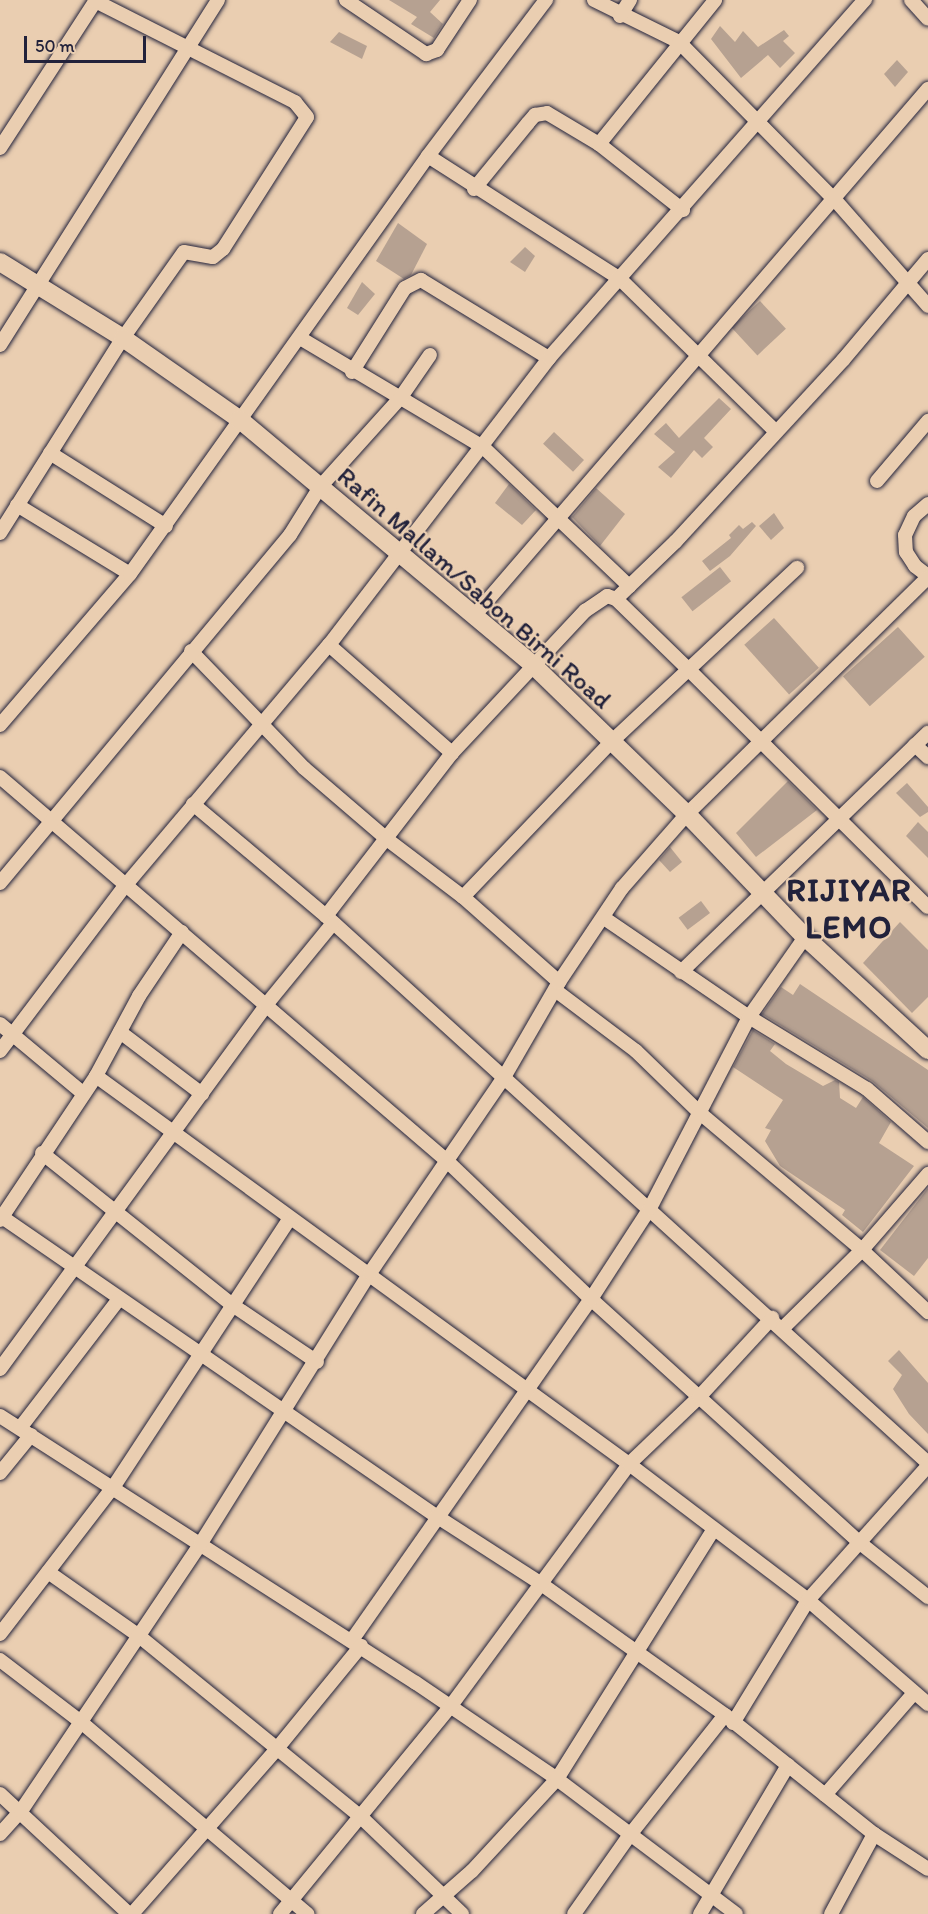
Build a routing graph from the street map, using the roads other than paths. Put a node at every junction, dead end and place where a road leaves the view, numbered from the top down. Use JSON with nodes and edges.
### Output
{"nodes":[{"id":1,"x":218,"y":0,"type":"edge"},
{"id":2,"x":346,"y":0,"type":"edge"},
{"id":3,"x":470,"y":0,"type":"edge"},
{"id":4,"x":546,"y":0,"type":"edge"},
{"id":5,"x":594,"y":0,"type":"edge"},
{"id":6,"x":630,"y":0,"type":"edge"},
{"id":7,"x":715,"y":0,"type":"edge"},
{"id":8,"x":865,"y":0,"type":"edge"},
{"id":9,"x":911,"y":0,"type":"edge"},
{"id":10,"x":96,"y":1,"type":"edge"},
{"id":11,"x":620,"y":16,"type":"junction"},
{"id":12,"x":928,"y":19,"type":"edge"},
{"id":13,"x":679,"y":42,"type":"junction"},
{"id":14,"x":186,"y":49,"type":"junction"},
{"id":15,"x":928,"y":89,"type":"edge"},
{"id":16,"x":758,"y":119,"type":"junction"},
{"id":17,"x":599,"y":144,"type":"junction"},
{"id":18,"x":0,"y":148,"type":"edge"},
{"id":19,"x":428,"y":156,"type":"junction"},
{"id":20,"x":474,"y":189,"type":"junction"},
{"id":21,"x":835,"y":200,"type":"junction"},
{"id":22,"x":683,"y":210,"type":"junction"},
{"id":23,"x":928,"y":259,"type":"edge"},
{"id":24,"x":0,"y":262,"type":"edge"},
{"id":25,"x":620,"y":279,"type":"junction"},
{"id":26,"x":908,"y":285,"type":"junction"},
{"id":27,"x":36,"y":287,"type":"junction"},
{"id":28,"x":928,"y":306,"type":"edge"},
{"id":29,"x":123,"y":338,"type":"junction"},
{"id":30,"x":300,"y":338,"type":"junction"},
{"id":31,"x":0,"y":345,"type":"edge"},
{"id":32,"x":430,"y":355,"type":"dead end"},
{"id":33,"x":697,"y":357,"type":"junction"},
{"id":34,"x":549,"y":358,"type":"junction"},
{"id":35,"x":352,"y":372,"type":"junction"},
{"id":36,"x":401,"y":398,"type":"junction"},
{"id":37,"x":239,"y":419,"type":"junction"},
{"id":38,"x":928,"y":421,"type":"edge"},
{"id":39,"x":775,"y":431,"type":"junction"},
{"id":40,"x":483,"y":447,"type":"junction"},
{"id":41,"x":50,"y":453,"type":"junction"},
{"id":42,"x":877,"y":481,"type":"dead end"},
{"id":43,"x":320,"y":487,"type":"junction"},
{"id":44,"x":928,"y":504,"type":"edge"},
{"id":45,"x":16,"y":505,"type":"junction"},
{"id":46,"x":559,"y":520,"type":"junction"},
{"id":47,"x":166,"y":526,"type":"junction"},
{"id":48,"x":0,"y":533,"type":"edge"},
{"id":49,"x":398,"y":552,"type":"junction"},
{"id":50,"x":797,"y":568,"type":"dead end"},
{"id":51,"x":130,"y":574,"type":"junction"},
{"id":52,"x":928,"y":577,"type":"edge"},
{"id":53,"x":629,"y":586,"type":"junction"},
{"id":54,"x":616,"y":599,"type":"junction"},
{"id":55,"x":474,"y":616,"type":"junction"},
{"id":56,"x":329,"y":645,"type":"junction"},
{"id":57,"x":191,"y":651,"type":"junction"},
{"id":58,"x":533,"y":665,"type":"junction"},
{"id":59,"x":687,"y":668,"type":"junction"},
{"id":60,"x":0,"y":725,"type":"edge"},
{"id":61,"x":262,"y":726,"type":"junction"},
{"id":62,"x":928,"y":733,"type":"edge"},
{"id":63,"x":611,"y":742,"type":"junction"},
{"id":64,"x":760,"y":743,"type":"junction"},
{"id":65,"x":915,"y":745,"type":"junction"},
{"id":66,"x":452,"y":753,"type":"junction"},
{"id":67,"x":928,"y":757,"type":"edge"},
{"id":68,"x":0,"y":777,"type":"edge"},
{"id":69,"x":193,"y":804,"type":"junction"},
{"id":70,"x":687,"y":814,"type":"junction"},
{"id":71,"x":49,"y":819,"type":"junction"},
{"id":72,"x":842,"y":821,"type":"junction"},
{"id":73,"x":388,"y":840,"type":"junction"},
{"id":74,"x":0,"y":883,"type":"edge"},
{"id":75,"x":125,"y":886,"type":"junction"},
{"id":76,"x":764,"y":894,"type":"junction"},
{"id":77,"x":463,"y":897,"type":"junction"},
{"id":78,"x":928,"y":908,"type":"edge"},
{"id":79,"x":604,"y":918,"type":"junction"},
{"id":80,"x":329,"y":920,"type":"junction"},
{"id":81,"x":182,"y":932,"type":"junction"},
{"id":82,"x":805,"y":937,"type":"junction"},
{"id":83,"x":681,"y":972,"type":"junction"},
{"id":84,"x":557,"y":986,"type":"junction"},
{"id":85,"x":266,"y":1005,"type":"junction"},
{"id":86,"x":749,"y":1017,"type":"junction"},
{"id":87,"x":0,"y":1023,"type":"edge"},
{"id":88,"x":120,"y":1032,"type":"junction"},
{"id":89,"x":13,"y":1034,"type":"junction"},
{"id":90,"x":928,"y":1049,"type":"edge"},
{"id":91,"x":0,"y":1051,"type":"edge"},
{"id":92,"x":96,"y":1076,"type":"junction"},
{"id":93,"x":503,"y":1079,"type":"junction"},
{"id":94,"x":84,"y":1094,"type":"junction"},
{"id":95,"x":202,"y":1094,"type":"junction"},
{"id":96,"x":700,"y":1113,"type":"junction"},
{"id":97,"x":174,"y":1132,"type":"junction"},
{"id":98,"x":928,"y":1142,"type":"edge"},
{"id":99,"x":42,"y":1153,"type":"junction"},
{"id":100,"x":447,"y":1161,"type":"junction"},
{"id":101,"x":928,"y":1174,"type":"edge"},
{"id":102,"x":650,"y":1208,"type":"junction"},
{"id":103,"x":116,"y":1211,"type":"junction"},
{"id":104,"x":1,"y":1219,"type":"edge"},
{"id":105,"x":289,"y":1220,"type":"junction"},
{"id":106,"x":862,"y":1250,"type":"junction"},
{"id":107,"x":77,"y":1266,"type":"junction"},
{"id":108,"x":370,"y":1273,"type":"junction"},
{"id":109,"x":119,"y":1299,"type":"junction"},
{"id":110,"x":591,"y":1299,"type":"junction"},
{"id":111,"x":234,"y":1306,"type":"junction"},
{"id":112,"x":928,"y":1312,"type":"edge"},
{"id":113,"x":772,"y":1318,"type":"junction"},
{"id":114,"x":782,"y":1329,"type":"junction"},
{"id":115,"x":199,"y":1353,"type":"junction"},
{"id":116,"x":317,"y":1362,"type":"junction"},
{"id":117,"x":0,"y":1369,"type":"edge"},
{"id":118,"x":525,"y":1389,"type":"junction"},
{"id":119,"x":699,"y":1397,"type":"junction"},
{"id":120,"x":285,"y":1413,"type":"junction"},
{"id":121,"x":0,"y":1416,"type":"edge"},
{"id":122,"x":25,"y":1432,"type":"junction"},
{"id":123,"x":629,"y":1464,"type":"junction"},
{"id":124,"x":928,"y":1464,"type":"edge"},
{"id":125,"x":0,"y":1473,"type":"edge"},
{"id":126,"x":114,"y":1485,"type":"junction"},
{"id":127,"x":436,"y":1516,"type":"junction"},
{"id":128,"x":714,"y":1529,"type":"junction"},
{"id":129,"x":201,"y":1543,"type":"junction"},
{"id":130,"x":860,"y":1543,"type":"junction"},
{"id":131,"x":48,"y":1572,"type":"junction"},
{"id":132,"x":540,"y":1583,"type":"junction"},
{"id":133,"x":928,"y":1597,"type":"edge"},
{"id":134,"x":808,"y":1600,"type":"junction"},
{"id":135,"x":0,"y":1634,"type":"edge"},
{"id":136,"x":139,"y":1636,"type":"junction"},
{"id":137,"x":357,"y":1643,"type":"junction"},
{"id":138,"x":637,"y":1652,"type":"junction"},
{"id":139,"x":0,"y":1660,"type":"edge"},
{"id":140,"x":914,"y":1693,"type":"junction"},
{"id":141,"x":928,"y":1704,"type":"edge"},
{"id":142,"x":450,"y":1707,"type":"junction"},
{"id":143,"x":729,"y":1719,"type":"junction"},
{"id":144,"x":81,"y":1722,"type":"junction"},
{"id":145,"x":275,"y":1751,"type":"junction"},
{"id":146,"x":788,"y":1765,"type":"junction"},
{"id":147,"x":556,"y":1779,"type":"junction"},
{"id":148,"x":0,"y":1794,"type":"edge"},
{"id":149,"x":825,"y":1795,"type":"junction"},
{"id":150,"x":21,"y":1811,"type":"junction"},
{"id":151,"x":361,"y":1817,"type":"junction"},
{"id":152,"x":206,"y":1829,"type":"junction"},
{"id":153,"x":0,"y":1834,"type":"edge"},
{"id":154,"x":874,"y":1834,"type":"junction"},
{"id":155,"x":630,"y":1836,"type":"junction"},
{"id":156,"x":928,"y":1869,"type":"edge"},
{"id":157,"x":443,"y":1894,"type":"junction"},
{"id":158,"x":711,"y":1896,"type":"junction"},
{"id":159,"x":291,"y":1900,"type":"junction"},
{"id":160,"x":130,"y":1914,"type":"edge"},
{"id":161,"x":280,"y":1914,"type":"edge"},
{"id":162,"x":307,"y":1914,"type":"edge"},
{"id":163,"x":423,"y":1914,"type":"edge"},
{"id":164,"x":462,"y":1914,"type":"edge"},
{"id":165,"x":574,"y":1914,"type":"edge"},
{"id":166,"x":700,"y":1914,"type":"edge"},
{"id":167,"x":736,"y":1914,"type":"edge"},
{"id":168,"x":831,"y":1914,"type":"edge"}],
"edges":[{"from":1,"to":14,"type":"street"},
{"from":2,"to":3,"type":"street"},
{"from":4,"to":19,"type":"street"},
{"from":5,"to":11,"type":"street"},
{"from":6,"to":11,"type":"street"},
{"from":7,"to":13,"type":"street"},
{"from":8,"to":16,"type":"street"},
{"from":9,"to":12,"type":"street"},
{"from":10,"to":14,"type":"street"},
{"from":10,"to":18,"type":"street"},
{"from":11,"to":13,"type":"street"},
{"from":13,"to":16,"type":"street"},
{"from":13,"to":17,"type":"street"},
{"from":14,"to":27,"type":"street"},
{"from":14,"to":29,"type":"street"},
{"from":15,"to":21,"type":"street"},
{"from":16,"to":21,"type":"street"},
{"from":16,"to":22,"type":"street"},
{"from":17,"to":20,"type":"street"},
{"from":17,"to":22,"type":"street"},
{"from":19,"to":20,"type":"street"},
{"from":19,"to":30,"type":"street"},
{"from":20,"to":25,"type":"street"},
{"from":21,"to":26,"type":"street"},
{"from":21,"to":33,"type":"street"},
{"from":22,"to":25,"type":"street"},
{"from":23,"to":26,"type":"street"},
{"from":24,"to":27,"type":"street","name":"Rafin Mallam/Sabon Birni Road"},
{"from":25,"to":33,"type":"street"},
{"from":25,"to":34,"type":"street"},
{"from":26,"to":28,"type":"street"},
{"from":26,"to":39,"type":"street"},
{"from":27,"to":29,"type":"street","name":"Rafin Mallam/Sabon Birni Road"},
{"from":27,"to":31,"type":"street"},
{"from":29,"to":37,"type":"street","name":"Rafin Mallam/Sabon Birni Road"},
{"from":29,"to":41,"type":"street"},
{"from":30,"to":35,"type":"street"},
{"from":30,"to":37,"type":"street"},
{"from":32,"to":36,"type":"street"},
{"from":33,"to":39,"type":"street"},
{"from":33,"to":46,"type":"street"},
{"from":34,"to":35,"type":"street"},
{"from":34,"to":40,"type":"street"},
{"from":35,"to":36,"type":"street"},
{"from":36,"to":40,"type":"street"},
{"from":36,"to":43,"type":"street"},
{"from":37,"to":43,"type":"street","name":"Rafin Mallam/Sabon Birni Road"},
{"from":37,"to":47,"type":"street"},
{"from":38,"to":42,"type":"street"},
{"from":39,"to":53,"type":"street"},
{"from":40,"to":46,"type":"street"},
{"from":40,"to":49,"type":"street"},
{"from":41,"to":45,"type":"street"},
{"from":41,"to":47,"type":"street"},
{"from":43,"to":49,"type":"street","name":"Rafin Mallam/Sabon Birni Road"},
{"from":43,"to":57,"type":"street"},
{"from":44,"to":52,"type":"street"},
{"from":45,"to":48,"type":"street"},
{"from":45,"to":51,"type":"street"},
{"from":46,"to":53,"type":"street"},
{"from":46,"to":55,"type":"street"},
{"from":47,"to":51,"type":"street"},
{"from":49,"to":55,"type":"street","name":"Rafin Mallam/Sabon Birni Road"},
{"from":49,"to":56,"type":"street"},
{"from":50,"to":59,"type":"street"},
{"from":51,"to":60,"type":"street"},
{"from":52,"to":64,"type":"street"},
{"from":53,"to":54,"type":"street"},
{"from":54,"to":58,"type":"street"},
{"from":54,"to":59,"type":"street"},
{"from":55,"to":58,"type":"street","name":"Rafin Mallam/Sabon Birni Road"},
{"from":56,"to":61,"type":"street"},
{"from":56,"to":66,"type":"street"},
{"from":57,"to":61,"type":"street"},
{"from":57,"to":71,"type":"street"},
{"from":58,"to":63,"type":"street","name":"Rafin Mallam/Sabon Birni Road"},
{"from":58,"to":66,"type":"street"},
{"from":59,"to":63,"type":"street"},
{"from":59,"to":64,"type":"street"},
{"from":61,"to":69,"type":"street"},
{"from":61,"to":73,"type":"street"},
{"from":62,"to":65,"type":"street"},
{"from":63,"to":70,"type":"street","name":"Rafin Mallam/Sabon Birni Road"},
{"from":63,"to":77,"type":"street"},
{"from":64,"to":70,"type":"street"},
{"from":64,"to":72,"type":"street"},
{"from":65,"to":67,"type":"street"},
{"from":65,"to":72,"type":"street"},
{"from":66,"to":73,"type":"street"},
{"from":68,"to":71,"type":"street"},
{"from":69,"to":75,"type":"street"},
{"from":69,"to":80,"type":"street"},
{"from":70,"to":76,"type":"street","name":"Rafin Mallam/Sabon Birni Road"},
{"from":70,"to":79,"type":"street"},
{"from":71,"to":74,"type":"street"},
{"from":71,"to":75,"type":"street"},
{"from":72,"to":76,"type":"street"},
{"from":72,"to":78,"type":"street"},
{"from":73,"to":77,"type":"street"},
{"from":73,"to":80,"type":"street"},
{"from":75,"to":81,"type":"street"},
{"from":75,"to":89,"type":"street"},
{"from":76,"to":82,"type":"street","name":"Rafin Mallam/Sabon Birni Road"},
{"from":76,"to":83,"type":"street"},
{"from":77,"to":84,"type":"street"},
{"from":79,"to":83,"type":"street"},
{"from":79,"to":84,"type":"street"},
{"from":80,"to":85,"type":"street"},
{"from":80,"to":93,"type":"street"},
{"from":81,"to":85,"type":"street"},
{"from":81,"to":88,"type":"street"},
{"from":82,"to":86,"type":"street"},
{"from":82,"to":90,"type":"street","name":"Rafin Mallam/Sabon Birni Road"},
{"from":83,"to":86,"type":"street"},
{"from":84,"to":93,"type":"street"},
{"from":84,"to":96,"type":"street"},
{"from":85,"to":95,"type":"street"},
{"from":85,"to":100,"type":"street"},
{"from":86,"to":96,"type":"street"},
{"from":86,"to":98,"type":"street"},
{"from":87,"to":89,"type":"street"},
{"from":88,"to":92,"type":"street"},
{"from":88,"to":95,"type":"street"},
{"from":89,"to":91,"type":"street"},
{"from":89,"to":94,"type":"street"},
{"from":92,"to":94,"type":"street"},
{"from":92,"to":97,"type":"street"},
{"from":93,"to":100,"type":"street"},
{"from":93,"to":102,"type":"street"},
{"from":94,"to":99,"type":"street"},
{"from":95,"to":97,"type":"street"},
{"from":96,"to":102,"type":"street"},
{"from":96,"to":106,"type":"street"},
{"from":97,"to":103,"type":"street"},
{"from":97,"to":105,"type":"street"},
{"from":99,"to":103,"type":"street"},
{"from":99,"to":104,"type":"street"},
{"from":100,"to":108,"type":"street"},
{"from":100,"to":110,"type":"street"},
{"from":101,"to":106,"type":"street"},
{"from":102,"to":110,"type":"street"},
{"from":102,"to":113,"type":"street"},
{"from":103,"to":107,"type":"street"},
{"from":103,"to":111,"type":"street"},
{"from":104,"to":107,"type":"street"},
{"from":105,"to":108,"type":"street"},
{"from":105,"to":111,"type":"street"},
{"from":106,"to":112,"type":"street"},
{"from":106,"to":114,"type":"street"},
{"from":107,"to":109,"type":"street"},
{"from":107,"to":117,"type":"street"},
{"from":108,"to":116,"type":"street"},
{"from":108,"to":118,"type":"street"},
{"from":109,"to":115,"type":"street"},
{"from":109,"to":122,"type":"street"},
{"from":110,"to":118,"type":"street"},
{"from":110,"to":119,"type":"street"},
{"from":111,"to":115,"type":"street"},
{"from":111,"to":116,"type":"street"},
{"from":113,"to":114,"type":"street"},
{"from":113,"to":119,"type":"street"},
{"from":114,"to":124,"type":"street"},
{"from":115,"to":120,"type":"street"},
{"from":115,"to":126,"type":"street"},
{"from":116,"to":120,"type":"street"},
{"from":118,"to":123,"type":"street"},
{"from":118,"to":127,"type":"street"},
{"from":119,"to":123,"type":"street"},
{"from":119,"to":130,"type":"street"},
{"from":120,"to":127,"type":"street"},
{"from":120,"to":129,"type":"street"},
{"from":121,"to":122,"type":"street"},
{"from":122,"to":125,"type":"street"},
{"from":122,"to":126,"type":"street"},
{"from":123,"to":128,"type":"street"},
{"from":123,"to":132,"type":"street"},
{"from":124,"to":130,"type":"street"},
{"from":126,"to":129,"type":"street"},
{"from":126,"to":131,"type":"street"},
{"from":127,"to":132,"type":"street"},
{"from":127,"to":137,"type":"street"},
{"from":128,"to":134,"type":"street"},
{"from":128,"to":138,"type":"street"},
{"from":129,"to":136,"type":"street"},
{"from":129,"to":137,"type":"street"},
{"from":130,"to":133,"type":"street"},
{"from":130,"to":134,"type":"street"},
{"from":131,"to":135,"type":"street"},
{"from":131,"to":136,"type":"street"},
{"from":132,"to":138,"type":"street"},
{"from":132,"to":142,"type":"street"},
{"from":134,"to":140,"type":"street"},
{"from":134,"to":143,"type":"street"},
{"from":136,"to":144,"type":"street"},
{"from":136,"to":145,"type":"street"},
{"from":137,"to":142,"type":"street"},
{"from":137,"to":145,"type":"street"},
{"from":138,"to":143,"type":"street"},
{"from":138,"to":147,"type":"street"},
{"from":139,"to":144,"type":"street"},
{"from":140,"to":141,"type":"street"},
{"from":140,"to":149,"type":"street"},
{"from":142,"to":147,"type":"street"},
{"from":142,"to":151,"type":"street"},
{"from":143,"to":146,"type":"street"},
{"from":143,"to":155,"type":"street"},
{"from":144,"to":150,"type":"street"},
{"from":144,"to":152,"type":"street"},
{"from":145,"to":151,"type":"street"},
{"from":145,"to":152,"type":"street"},
{"from":146,"to":149,"type":"street"},
{"from":146,"to":158,"type":"street"},
{"from":147,"to":155,"type":"street"},
{"from":147,"to":157,"type":"street"},
{"from":148,"to":150,"type":"street"},
{"from":149,"to":154,"type":"street"},
{"from":150,"to":153,"type":"street"},
{"from":150,"to":160,"type":"street"},
{"from":151,"to":157,"type":"street"},
{"from":151,"to":159,"type":"street"},
{"from":152,"to":159,"type":"street"},
{"from":152,"to":160,"type":"street"},
{"from":154,"to":156,"type":"street"},
{"from":154,"to":168,"type":"street"},
{"from":155,"to":158,"type":"street"},
{"from":155,"to":165,"type":"street"},
{"from":157,"to":163,"type":"street"},
{"from":157,"to":164,"type":"street"},
{"from":158,"to":166,"type":"street"},
{"from":158,"to":167,"type":"street"},
{"from":159,"to":161,"type":"street"},
{"from":159,"to":162,"type":"street"}]}
